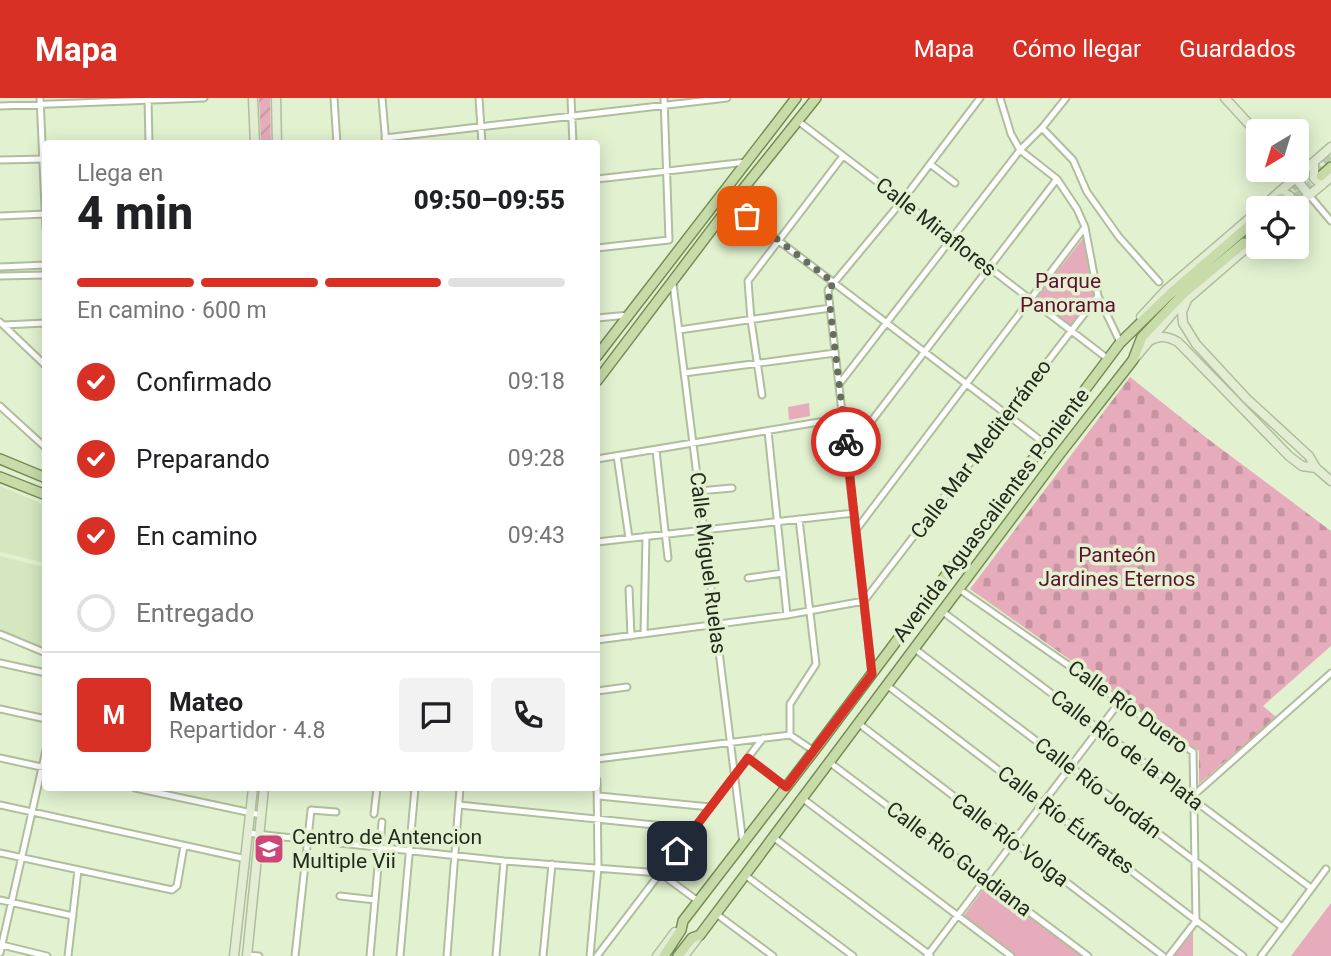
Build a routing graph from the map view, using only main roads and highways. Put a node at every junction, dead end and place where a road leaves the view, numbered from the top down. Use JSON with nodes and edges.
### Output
{"nodes":[{"id":1,"x":796,"y":98,"type":"edge"},
{"id":2,"x":816,"y":98,"type":"edge"},
{"id":3,"x":1331,"y":167,"type":"edge"},
{"id":4,"x":1325,"y":179,"type":"tunnel mouth"},
{"id":5,"x":1246,"y":228,"type":"edge"},
{"id":6,"x":1244,"y":243,"type":"tunnel mouth"},
{"id":7,"x":600,"y":352,"type":"edge"},
{"id":8,"x":600,"y":378,"type":"edge"},
{"id":9,"x":0,"y":459,"type":"edge"},
{"id":10,"x":42,"y":476,"type":"edge"},
{"id":11,"x":0,"y":477,"type":"edge"},
{"id":12,"x":42,"y":493,"type":"edge"},
{"id":13,"x":685,"y":955,"type":"edge"},
{"id":14,"x":664,"y":956,"type":"edge"}],
"edges":[{"from":1,"to":7,"type":"main road"},
{"from":2,"to":8,"type":"main road"},
{"from":3,"to":4,"type":"main road"},
{"from":5,"to":14,"type":"main road","name":"Avenida Aguascalientes Poniente"},
{"from":6,"to":13,"type":"main road","name":"Avenida Aguascalientes Poniente"},
{"from":9,"to":10,"type":"main road"},
{"from":11,"to":12,"type":"main road"}]}
